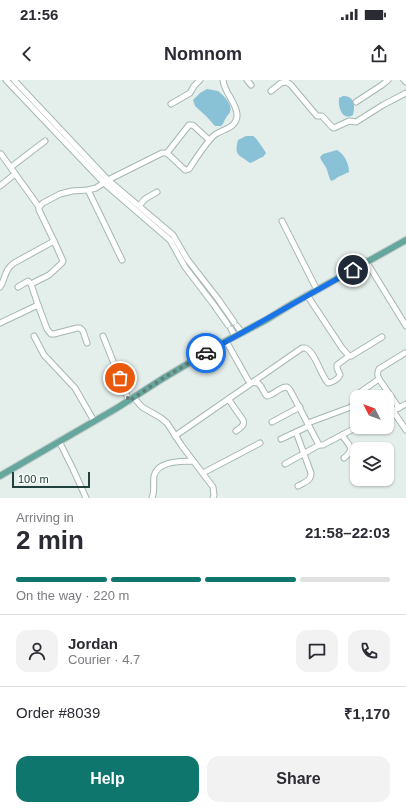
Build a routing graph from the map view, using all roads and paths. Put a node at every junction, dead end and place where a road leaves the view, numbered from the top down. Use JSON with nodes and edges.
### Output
{"nodes":[{"id":1,"x":6,"y":80,"type":"edge"},
{"id":2,"x":14,"y":80,"type":"edge"},
{"id":3,"x":200,"y":80,"type":"edge"},
{"id":4,"x":223,"y":80,"type":"edge"},
{"id":5,"x":247,"y":80,"type":"edge"},
{"id":6,"x":388,"y":80,"type":"edge"},
{"id":7,"x":404,"y":80,"type":"edge"},
{"id":8,"x":406,"y":82,"type":"edge"},
{"id":9,"x":251,"y":85,"type":"dead end"},
{"id":10,"x":271,"y":91,"type":"dead end"},
{"id":11,"x":406,"y":93,"type":"edge"},
{"id":12,"x":356,"y":102,"type":"dead end"},
{"id":13,"x":171,"y":104,"type":"dead end"},
{"id":14,"x":50,"y":118,"type":"junction"},
{"id":15,"x":46,"y":123,"type":"junction"},
{"id":16,"x":209,"y":140,"type":"junction"},
{"id":17,"x":45,"y":141,"type":"dead end"},
{"id":18,"x":167,"y":153,"type":"junction"},
{"id":19,"x":1,"y":154,"type":"edge"},
{"id":20,"x":11,"y":167,"type":"junction"},
{"id":21,"x":15,"y":174,"type":"junction"},
{"id":22,"x":106,"y":182,"type":"junction"},
{"id":23,"x":0,"y":186,"type":"edge"},
{"id":24,"x":88,"y":190,"type":"junction"},
{"id":25,"x":157,"y":192,"type":"dead end"},
{"id":26,"x":139,"y":206,"type":"junction"},
{"id":27,"x":39,"y":207,"type":"junction"},
{"id":28,"x":282,"y":221,"type":"dead end"},
{"id":29,"x":406,"y":240,"type":"edge"},
{"id":30,"x":54,"y":241,"type":"junction"},
{"id":31,"x":122,"y":260,"type":"dead end"},
{"id":32,"x":366,"y":261,"type":"junction"},
{"id":33,"x":31,"y":284,"type":"junction"},
{"id":34,"x":0,"y":287,"type":"edge"},
{"id":35,"x":18,"y":287,"type":"dead end"},
{"id":36,"x":317,"y":290,"type":"junction"},
{"id":37,"x":307,"y":295,"type":"junction"},
{"id":38,"x":38,"y":305,"type":"junction"},
{"id":39,"x":0,"y":323,"type":"edge"},
{"id":40,"x":406,"y":326,"type":"edge"},
{"id":41,"x":242,"y":333,"type":"junction"},
{"id":42,"x":34,"y":336,"type":"dead end"},
{"id":43,"x":103,"y":336,"type":"dead end"},
{"id":44,"x":235,"y":336,"type":"junction"},
{"id":45,"x":382,"y":337,"type":"dead end"},
{"id":46,"x":87,"y":342,"type":"dead end"},
{"id":47,"x":226,"y":342,"type":"junction"},
{"id":48,"x":405,"y":353,"type":"dead end"},
{"id":49,"x":348,"y":356,"type":"junction"},
{"id":50,"x":380,"y":379,"type":"junction"},
{"id":51,"x":253,"y":383,"type":"junction"},
{"id":52,"x":132,"y":399,"type":"junction"},
{"id":53,"x":229,"y":400,"type":"junction"},
{"id":54,"x":406,"y":404,"type":"edge"},
{"id":55,"x":300,"y":407,"type":"junction"},
{"id":56,"x":399,"y":408,"type":"junction"},
{"id":57,"x":394,"y":410,"type":"edge"},
{"id":58,"x":394,"y":412,"type":"edge"},
{"id":59,"x":94,"y":421,"type":"junction"},
{"id":60,"x":272,"y":422,"type":"dead end"},
{"id":61,"x":308,"y":425,"type":"junction"},
{"id":62,"x":350,"y":430,"type":"edge"},
{"id":63,"x":406,"y":430,"type":"edge"},
{"id":64,"x":236,"y":431,"type":"dead end"},
{"id":65,"x":296,"y":432,"type":"junction"},
{"id":66,"x":342,"y":435,"type":"junction"},
{"id":67,"x":175,"y":436,"type":"junction"},
{"id":68,"x":281,"y":439,"type":"dead end"},
{"id":69,"x":59,"y":441,"type":"junction"},
{"id":70,"x":260,"y":443,"type":"dead end"},
{"id":71,"x":319,"y":445,"type":"junction"},
{"id":72,"x":304,"y":453,"type":"junction"},
{"id":73,"x":344,"y":458,"type":"dead end"},
{"id":74,"x":193,"y":461,"type":"junction"},
{"id":75,"x":285,"y":464,"type":"dead end"},
{"id":76,"x":202,"y":473,"type":"junction"},
{"id":77,"x":0,"y":476,"type":"edge"},
{"id":78,"x":298,"y":486,"type":"dead end"},
{"id":79,"x":86,"y":498,"type":"edge"},
{"id":80,"x":152,"y":498,"type":"edge"},
{"id":81,"x":213,"y":498,"type":"edge"}],
"edges":[{"from":1,"to":15,"type":"street"},
{"from":2,"to":14,"type":"street"},
{"from":3,"to":13,"type":"street"},
{"from":4,"to":16,"type":"street"},
{"from":5,"to":9,"type":"street"},
{"from":6,"to":12,"type":"street"},
{"from":7,"to":8,"type":"street"},
{"from":10,"to":11,"type":"street"},
{"from":14,"to":15,"type":"street"},
{"from":14,"to":22,"type":"street"},
{"from":15,"to":22,"type":"street"},
{"from":16,"to":18,"type":"street"},
{"from":16,"to":18,"type":"street"},
{"from":17,"to":20,"type":"street"},
{"from":18,"to":22,"type":"street"},
{"from":19,"to":20,"type":"street"},
{"from":20,"to":21,"type":"street"},
{"from":21,"to":23,"type":"street"},
{"from":21,"to":27,"type":"street"},
{"from":22,"to":24,"type":"street"},
{"from":22,"to":26,"type":"street"},
{"from":22,"to":44,"type":"street"},
{"from":24,"to":27,"type":"street"},
{"from":24,"to":31,"type":"street"},
{"from":25,"to":26,"type":"street"},
{"from":26,"to":41,"type":"street"},
{"from":27,"to":30,"type":"street"},
{"from":28,"to":36,"type":"street"},
{"from":29,"to":32,"type":"main road"},
{"from":30,"to":33,"type":"street"},
{"from":30,"to":34,"type":"street"},
{"from":32,"to":36,"type":"main road"},
{"from":32,"to":40,"type":"street"},
{"from":33,"to":35,"type":"street"},
{"from":33,"to":38,"type":"street"},
{"from":36,"to":37,"type":"main road"},
{"from":37,"to":41,"type":"main road"},
{"from":37,"to":49,"type":"street"},
{"from":38,"to":39,"type":"street"},
{"from":38,"to":46,"type":"street"},
{"from":41,"to":44,"type":"main road"},
{"from":42,"to":59,"type":"street"},
{"from":43,"to":52,"type":"street"},
{"from":44,"to":47,"type":"main road"},
{"from":45,"to":49,"type":"street"},
{"from":47,"to":51,"type":"street"},
{"from":47,"to":52,"type":"main road"},
{"from":48,"to":50,"type":"street"},
{"from":49,"to":51,"type":"street"},
{"from":50,"to":56,"type":"street"},
{"from":50,"to":61,"type":"street"},
{"from":51,"to":53,"type":"street"},
{"from":51,"to":55,"type":"street"},
{"from":52,"to":59,"type":"main road"},
{"from":52,"to":67,"type":"street"},
{"from":53,"to":64,"type":"street"},
{"from":53,"to":67,"type":"street"},
{"from":54,"to":56,"type":"street"},
{"from":55,"to":60,"type":"street"},
{"from":55,"to":61,"type":"street"},
{"from":56,"to":57,"type":"street"},
{"from":58,"to":63,"type":"street"},
{"from":59,"to":69,"type":"main road"},
{"from":61,"to":65,"type":"street"},
{"from":61,"to":71,"type":"street"},
{"from":62,"to":66,"type":"street"},
{"from":65,"to":68,"type":"street"},
{"from":65,"to":72,"type":"street"},
{"from":66,"to":71,"type":"street"},
{"from":66,"to":73,"type":"street"},
{"from":67,"to":74,"type":"street"},
{"from":69,"to":77,"type":"main road"},
{"from":69,"to":79,"type":"street"},
{"from":70,"to":76,"type":"street"},
{"from":71,"to":72,"type":"street"},
{"from":72,"to":75,"type":"street"},
{"from":72,"to":78,"type":"street"},
{"from":74,"to":76,"type":"street"},
{"from":74,"to":80,"type":"street"},
{"from":76,"to":81,"type":"street"}]}
